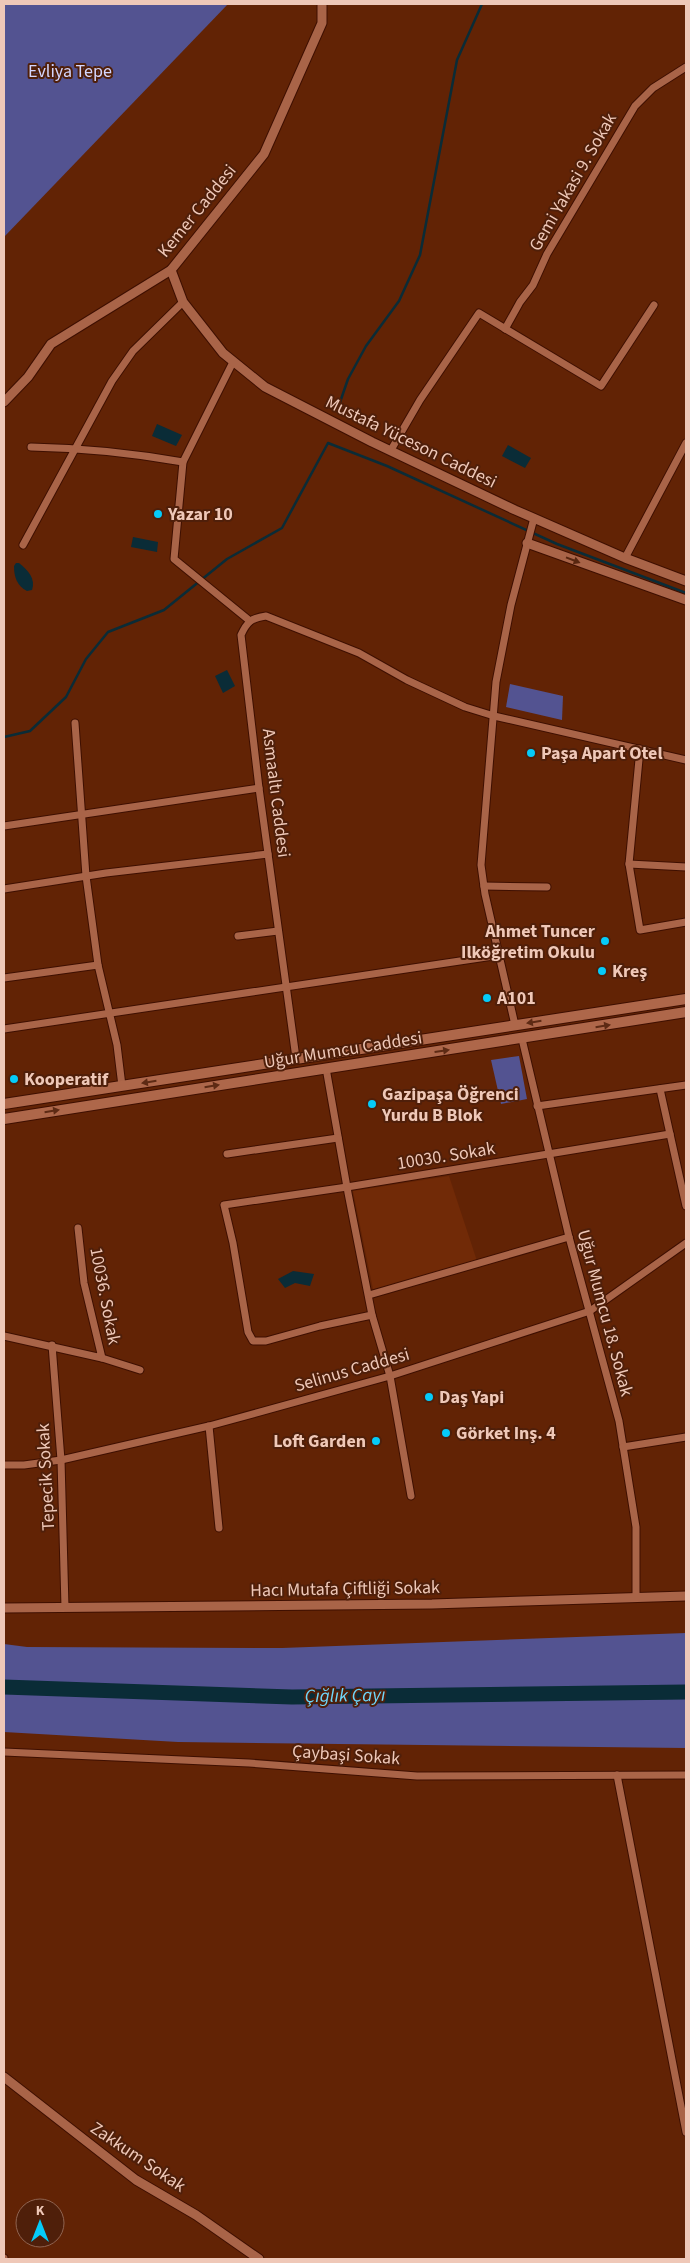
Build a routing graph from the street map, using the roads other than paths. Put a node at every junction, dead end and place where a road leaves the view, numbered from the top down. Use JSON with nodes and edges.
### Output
{"nodes":[{"id":1,"x":322,"y":4,"type":"edge"},
{"id":2,"x":686,"y":67,"type":"edge"},
{"id":3,"x":172,"y":270,"type":"junction"},
{"id":4,"x":183,"y":302,"type":"junction"},
{"id":5,"x":654,"y":305,"type":"dead end"},
{"id":6,"x":505,"y":329,"type":"junction"},
{"id":7,"x":233,"y":362,"type":"junction"},
{"id":8,"x":4,"y":402,"type":"edge"},
{"id":9,"x":686,"y":443,"type":"edge"},
{"id":10,"x":31,"y":447,"type":"dead end"},
{"id":11,"x":77,"y":448,"type":"junction"},
{"id":12,"x":391,"y":450,"type":"junction"},
{"id":13,"x":182,"y":462,"type":"junction"},
{"id":14,"x":534,"y":518,"type":"junction"},
{"id":15,"x":528,"y":539,"type":"junction"},
{"id":16,"x":23,"y":546,"type":"dead end"},
{"id":17,"x":625,"y":558,"type":"junction"},
{"id":18,"x":686,"y":581,"type":"edge"},
{"id":19,"x":686,"y":600,"type":"edge"},
{"id":20,"x":250,"y":621,"type":"junction"},
{"id":21,"x":494,"y":716,"type":"junction"},
{"id":22,"x":75,"y":723,"type":"dead end"},
{"id":23,"x":640,"y":749,"type":"junction"},
{"id":24,"x":686,"y":760,"type":"edge"},
{"id":25,"x":259,"y":788,"type":"junction"},
{"id":26,"x":83,"y":814,"type":"junction"},
{"id":27,"x":4,"y":826,"type":"edge"},
{"id":28,"x":268,"y":854,"type":"junction"},
{"id":29,"x":629,"y":864,"type":"junction"},
{"id":30,"x":686,"y":867,"type":"edge"},
{"id":31,"x":86,"y":876,"type":"junction"},
{"id":32,"x":484,"y":886,"type":"junction"},
{"id":33,"x":547,"y":887,"type":"dead end"},
{"id":34,"x":4,"y":889,"type":"edge"},
{"id":35,"x":686,"y":922,"type":"edge"},
{"id":36,"x":278,"y":931,"type":"junction"},
{"id":37,"x":238,"y":936,"type":"dead end"},
{"id":38,"x":500,"y":955,"type":"junction"},
{"id":39,"x":98,"y":966,"type":"junction"},
{"id":40,"x":4,"y":978,"type":"edge"},
{"id":41,"x":286,"y":987,"type":"junction"},
{"id":42,"x":686,"y":999,"type":"edge"},
{"id":43,"x":686,"y":1012,"type":"edge"},
{"id":44,"x":108,"y":1013,"type":"junction"},
{"id":45,"x":515,"y":1025,"type":"junction"},
{"id":46,"x":4,"y":1029,"type":"edge"},
{"id":47,"x":522,"y":1039,"type":"junction"},
{"id":48,"x":296,"y":1058,"type":"junction"},
{"id":49,"x":326,"y":1068,"type":"junction"},
{"id":50,"x":686,"y":1085,"type":"edge"},
{"id":51,"x":122,"y":1086,"type":"junction"},
{"id":52,"x":660,"y":1089,"type":"junction"},
{"id":53,"x":4,"y":1104,"type":"edge"},
{"id":54,"x":537,"y":1106,"type":"junction"},
{"id":55,"x":4,"y":1119,"type":"edge"},
{"id":56,"x":670,"y":1134,"type":"junction"},
{"id":57,"x":338,"y":1138,"type":"junction"},
{"id":58,"x":227,"y":1154,"type":"dead end"},
{"id":59,"x":550,"y":1154,"type":"junction"},
{"id":60,"x":347,"y":1187,"type":"junction"},
{"id":61,"x":686,"y":1206,"type":"edge"},
{"id":62,"x":78,"y":1228,"type":"dead end"},
{"id":63,"x":570,"y":1237,"type":"junction"},
{"id":64,"x":686,"y":1244,"type":"edge"},
{"id":65,"x":369,"y":1295,"type":"junction"},
{"id":66,"x":590,"y":1311,"type":"junction"},
{"id":67,"x":372,"y":1315,"type":"junction"},
{"id":68,"x":4,"y":1336,"type":"edge"},
{"id":69,"x":52,"y":1345,"type":"junction"},
{"id":70,"x":102,"y":1358,"type":"junction"},
{"id":71,"x":140,"y":1370,"type":"dead end"},
{"id":72,"x":390,"y":1376,"type":"junction"},
{"id":73,"x":209,"y":1426,"type":"junction"},
{"id":74,"x":686,"y":1437,"type":"edge"},
{"id":75,"x":623,"y":1446,"type":"junction"},
{"id":76,"x":61,"y":1460,"type":"junction"},
{"id":77,"x":4,"y":1465,"type":"edge"},
{"id":78,"x":411,"y":1496,"type":"dead end"},
{"id":79,"x":219,"y":1528,"type":"dead end"},
{"id":80,"x":686,"y":1596,"type":"edge"},
{"id":81,"x":636,"y":1597,"type":"junction"},
{"id":82,"x":65,"y":1607,"type":"junction"},
{"id":83,"x":4,"y":1608,"type":"edge"},
{"id":84,"x":4,"y":1752,"type":"edge"},
{"id":85,"x":617,"y":1774,"type":"junction"},
{"id":86,"x":686,"y":1774,"type":"edge"},
{"id":87,"x":4,"y":2077,"type":"edge"},
{"id":88,"x":686,"y":2132,"type":"edge"},
{"id":89,"x":259,"y":2259,"type":"edge"}],
"edges":[{"from":1,"to":3,"type":"street","name":"Kemer Caddesi"},
{"from":2,"to":6,"type":"street","name":"Gemi Yakasi 9. Sokak"},
{"from":3,"to":4,"type":"street","name":"Mustafa Yüceson Caddesi"},
{"from":3,"to":8,"type":"street","name":"Kemer Caddesi"},
{"from":4,"to":7,"type":"street","name":"Mustafa Yüceson Caddesi"},
{"from":4,"to":11,"type":"street"},
{"from":5,"to":6,"type":"street"},
{"from":6,"to":12,"type":"street"},
{"from":7,"to":12,"type":"street","name":"Mustafa Yüceson Caddesi"},
{"from":7,"to":13,"type":"street"},
{"from":9,"to":17,"type":"street"},
{"from":10,"to":11,"type":"street"},
{"from":11,"to":13,"type":"street"},
{"from":11,"to":16,"type":"street"},
{"from":12,"to":14,"type":"street","name":"Mustafa Yüceson Caddesi"},
{"from":13,"to":20,"type":"street"},
{"from":14,"to":15,"type":"street"},
{"from":14,"to":17,"type":"street","name":"Mustafa Yüceson Caddesi"},
{"from":15,"to":19,"type":"street","one_way":true},
{"from":15,"to":21,"type":"street"},
{"from":17,"to":18,"type":"street","name":"Mustafa Yüceson Caddesi"},
{"from":20,"to":21,"type":"street"},
{"from":20,"to":25,"type":"street","name":"Asmaaltı Caddesi"},
{"from":21,"to":23,"type":"street"},
{"from":21,"to":32,"type":"street"},
{"from":22,"to":26,"type":"street"},
{"from":23,"to":24,"type":"street"},
{"from":23,"to":29,"type":"street"},
{"from":25,"to":26,"type":"street"},
{"from":25,"to":28,"type":"street","name":"Asmaaltı Caddesi"},
{"from":26,"to":27,"type":"street"},
{"from":26,"to":31,"type":"street"},
{"from":28,"to":31,"type":"street"},
{"from":28,"to":36,"type":"street","name":"Asmaaltı Caddesi"},
{"from":29,"to":30,"type":"street"},
{"from":29,"to":35,"type":"street"},
{"from":31,"to":34,"type":"street"},
{"from":31,"to":39,"type":"street"},
{"from":32,"to":33,"type":"street"},
{"from":32,"to":38,"type":"street"},
{"from":36,"to":37,"type":"street"},
{"from":36,"to":41,"type":"street","name":"Asmaaltı Caddesi"},
{"from":38,"to":41,"type":"street"},
{"from":38,"to":45,"type":"street"},
{"from":39,"to":40,"type":"street"},
{"from":39,"to":44,"type":"street"},
{"from":41,"to":44,"type":"street"},
{"from":41,"to":48,"type":"street","name":"Asmaaltı Caddesi"},
{"from":42,"to":45,"type":"main road","name":"Uğur Mumcu Caddesi","one_way":true},
{"from":47,"to":43,"type":"main road","name":"Uğur Mumcu Caddesi","one_way":true},
{"from":44,"to":46,"type":"street"},
{"from":44,"to":51,"type":"street"},
{"from":45,"to":48,"type":"main road","name":"Uğur Mumcu Caddesi"},
{"from":49,"to":47,"type":"main road","name":"Uğur Mumcu Caddesi","one_way":true},
{"from":47,"to":54,"type":"street","name":"Uğur Mumcu 18. Sokak"},
{"from":48,"to":51,"type":"main road","name":"Uğur Mumcu Caddesi","one_way":true},
{"from":55,"to":49,"type":"main road","name":"Uğur Mumcu Caddesi","one_way":true},
{"from":49,"to":57,"type":"street"},
{"from":50,"to":52,"type":"street"},
{"from":51,"to":53,"type":"main road","name":"Uğur Mumcu Caddesi"},
{"from":52,"to":54,"type":"street"},
{"from":52,"to":56,"type":"street"},
{"from":54,"to":59,"type":"street","name":"Uğur Mumcu 18. Sokak"},
{"from":56,"to":59,"type":"street","name":"10030. Sokak"},
{"from":56,"to":61,"type":"street"},
{"from":57,"to":58,"type":"street"},
{"from":57,"to":60,"type":"street"},
{"from":59,"to":60,"type":"street","name":"10030. Sokak"},
{"from":59,"to":63,"type":"street","name":"Uğur Mumcu 18. Sokak"},
{"from":60,"to":65,"type":"street"},
{"from":60,"to":67,"type":"street","name":"10030. Sokak"},
{"from":62,"to":70,"type":"street","name":"10036. Sokak"},
{"from":63,"to":65,"type":"street"},
{"from":63,"to":66,"type":"street","name":"Uğur Mumcu 18. Sokak"},
{"from":64,"to":66,"type":"street","name":"Selinus Caddesi"},
{"from":65,"to":67,"type":"street"},
{"from":66,"to":72,"type":"street","name":"Selinus Caddesi"},
{"from":66,"to":75,"type":"street","name":"Uğur Mumcu 18. Sokak"},
{"from":67,"to":72,"type":"street"},
{"from":68,"to":69,"type":"street","name":"10036. Sokak"},
{"from":69,"to":70,"type":"street","name":"10036. Sokak"},
{"from":69,"to":76,"type":"street","name":"Tepecik Sokak"},
{"from":70,"to":71,"type":"street"},
{"from":72,"to":73,"type":"street","name":"Selinus Caddesi"},
{"from":72,"to":78,"type":"street"},
{"from":73,"to":76,"type":"street","name":"Selinus Caddesi"},
{"from":73,"to":79,"type":"street"},
{"from":74,"to":75,"type":"street"},
{"from":75,"to":81,"type":"street","name":"Uğur Mumcu 18. Sokak"},
{"from":76,"to":77,"type":"street","name":"Selinus Caddesi"},
{"from":76,"to":82,"type":"street","name":"Tepecik Sokak"},
{"from":80,"to":81,"type":"street","name":"Hacı Mutafa Çiftliği Sokak"},
{"from":81,"to":82,"type":"street","name":"Hacı Mutafa Çiftliği Sokak"},
{"from":82,"to":83,"type":"street","name":"Hacı Mutafa Çiftliği Sokak"},
{"from":84,"to":85,"type":"street","name":"Çaybaşi Sokak"},
{"from":85,"to":86,"type":"street","name":"Çaybaşi Sokak"},
{"from":85,"to":88,"type":"street"},
{"from":87,"to":89,"type":"street","name":"Zakkum Sokak"}]}
